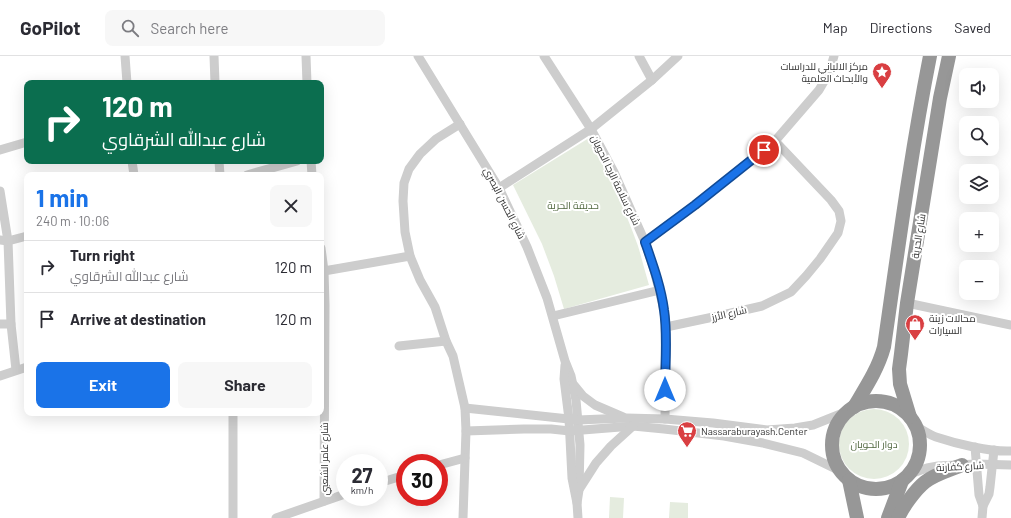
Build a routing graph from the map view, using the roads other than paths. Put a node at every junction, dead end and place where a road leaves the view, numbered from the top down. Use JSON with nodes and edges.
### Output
{"nodes":[{"id":1,"x":125,"y":56,"type":"edge"},
{"id":2,"x":214,"y":56,"type":"edge"},
{"id":3,"x":306,"y":56,"type":"edge"},
{"id":4,"x":418,"y":56,"type":"edge"},
{"id":5,"x":544,"y":56,"type":"edge"},
{"id":6,"x":639,"y":56,"type":"edge"},
{"id":7,"x":678,"y":56,"type":"edge"},
{"id":8,"x":834,"y":56,"type":"edge"},
{"id":9,"x":930,"y":56,"type":"edge"},
{"id":10,"x":949,"y":56,"type":"edge"},
{"id":11,"x":127,"y":80,"type":"edge"},
{"id":12,"x":215,"y":80,"type":"edge"},
{"id":13,"x":307,"y":80,"type":"edge"},
{"id":14,"x":652,"y":80,"type":"junction"},
{"id":15,"x":460,"y":124,"type":"junction"},
{"id":16,"x":591,"y":129,"type":"junction"},
{"id":17,"x":775,"y":141,"type":"junction"},
{"id":18,"x":24,"y":143,"type":"edge"},
{"id":19,"x":0,"y":150,"type":"edge"},
{"id":20,"x":286,"y":164,"type":"edge"},
{"id":21,"x":258,"y":172,"type":"edge"},
{"id":22,"x":499,"y":188,"type":"junction"},
{"id":23,"x":0,"y":191,"type":"edge"},
{"id":24,"x":24,"y":237,"type":"edge"},
{"id":25,"x":4,"y":241,"type":"edge"},
{"id":26,"x":645,"y":242,"type":"junction"},
{"id":27,"x":410,"y":256,"type":"junction"},
{"id":28,"x":324,"y":271,"type":"joint"},
{"id":29,"x":660,"y":290,"type":"junction"},
{"id":30,"x":907,"y":303,"type":"junction"},
{"id":31,"x":552,"y":316,"type":"junction"},
{"id":32,"x":0,"y":324,"type":"edge"},
{"id":33,"x":11,"y":324,"type":"junction"},
{"id":34,"x":1011,"y":325,"type":"edge"},
{"id":35,"x":666,"y":327,"type":"junction"},
{"id":36,"x":446,"y":341,"type":"junction"},
{"id":37,"x":400,"y":346,"type":"dead end"},
{"id":38,"x":565,"y":361,"type":"junction"},
{"id":39,"x":24,"y":368,"type":"edge"},
{"id":40,"x":16,"y":370,"type":"junction"},
{"id":41,"x":0,"y":376,"type":"edge"},
{"id":42,"x":572,"y":383,"type":"junction"},
{"id":43,"x":465,"y":408,"type":"junction"},
{"id":44,"x":851,"y":409,"type":"junction"},
{"id":45,"x":233,"y":416,"type":"edge"},
{"id":46,"x":626,"y":418,"type":"junction"},
{"id":47,"x":665,"y":419,"type":"junction"},
{"id":48,"x":574,"y":420,"type":"junction"},
{"id":49,"x":913,"y":422,"type":"junction"},
{"id":50,"x":633,"y":426,"type":"junction"},
{"id":51,"x":580,"y":430,"type":"junction"},
{"id":52,"x":466,"y":431,"type":"junction"},
{"id":53,"x":570,"y":431,"type":"junction"},
{"id":54,"x":975,"y":447,"type":"junction"},
{"id":55,"x":994,"y":450,"type":"junction"},
{"id":56,"x":1011,"y":451,"type":"edge"},
{"id":57,"x":465,"y":458,"type":"junction"},
{"id":58,"x":448,"y":463,"type":"edge"},
{"id":59,"x":969,"y":465,"type":"junction"},
{"id":60,"x":993,"y":465,"type":"junction"},
{"id":61,"x":1011,"y":465,"type":"edge"},
{"id":62,"x":845,"y":475,"type":"junction"},
{"id":63,"x":906,"y":478,"type":"junction"},
{"id":64,"x":580,"y":490,"type":"junction"},
{"id":65,"x":336,"y":497,"type":"edge"},
{"id":66,"x":324,"y":501,"type":"junction"},
{"id":67,"x":577,"y":503,"type":"junction"},
{"id":68,"x":983,"y":506,"type":"junction"},
{"id":69,"x":233,"y":518,"type":"edge"},
{"id":70,"x":276,"y":518,"type":"edge"},
{"id":71,"x":463,"y":518,"type":"edge"},
{"id":72,"x":578,"y":518,"type":"edge"},
{"id":73,"x":857,"y":518,"type":"edge"},
{"id":74,"x":888,"y":518,"type":"edge"},
{"id":75,"x":898,"y":518,"type":"edge"},
{"id":76,"x":982,"y":518,"type":"edge"}],
"edges":[{"from":1,"to":11,"type":"street"},
{"from":2,"to":12,"type":"street"},
{"from":3,"to":13,"type":"street"},
{"from":4,"to":15,"type":"street","name":"شارع الحسن البصري"},
{"from":5,"to":16,"type":"street","name":"شارع سلامة الرجا الحويان"},
{"from":6,"to":14,"type":"street"},
{"from":7,"to":14,"type":"street","name":"شارع سلامة الرجا الحويان"},
{"from":8,"to":17,"type":"street"},
{"from":9,"to":44,"type":"highway","name":"شارع الحرية"},
{"from":10,"to":30,"type":"highway","name":"شارع الحرية"},
{"from":14,"to":16,"type":"street","name":"شارع سلامة الرجا الحويان"},
{"from":15,"to":22,"type":"street","name":"شارع الحسن البصري"},
{"from":15,"to":27,"type":"street"},
{"from":16,"to":22,"type":"street","name":"شارع سلامة الرجا الحويان"},
{"from":16,"to":26,"type":"street","name":"شارع سلامة الرجا الحويان"},
{"from":17,"to":26,"type":"street"},
{"from":17,"to":35,"type":"street","name":"شارع الأرز"},
{"from":18,"to":19,"type":"street"},
{"from":20,"to":21,"type":"street"},
{"from":22,"to":31,"type":"street","name":"شارع الحسن البصري"},
{"from":23,"to":25,"type":"street"},
{"from":24,"to":25,"type":"street"},
{"from":25,"to":33,"type":"street"},
{"from":26,"to":29,"type":"street","name":"شارع سلامة الرجا الحويان"},
{"from":27,"to":28,"type":"street"},
{"from":27,"to":36,"type":"street"},
{"from":28,"to":66,"type":"street","name":"شارع عامر الشعبي"},
{"from":29,"to":31,"type":"street"},
{"from":29,"to":35,"type":"street","name":"شارع سلامة الرجا الحويان"},
{"from":30,"to":34,"type":"street"},
{"from":30,"to":49,"type":"highway","name":"شارع الحرية"},
{"from":31,"to":38,"type":"street","name":"شارع الحسن البصري"},
{"from":32,"to":33,"type":"street"},
{"from":33,"to":40,"type":"street"},
{"from":35,"to":47,"type":"street","name":"شارع سلامة الرجا الحويان"},
{"from":36,"to":37,"type":"street"},
{"from":36,"to":43,"type":"street"},
{"from":38,"to":42,"type":"street","name":"شارع الحسن البصري"},
{"from":38,"to":48,"type":"street","name":"شارع الحسن البصري"},
{"from":39,"to":40,"type":"street"},
{"from":40,"to":41,"type":"street"},
{"from":42,"to":46,"type":"street"},
{"from":42,"to":48,"type":"street","name":"شارع الحسن البصري"},
{"from":43,"to":48,"type":"street"},
{"from":43,"to":52,"type":"street"},
{"from":44,"to":47,"type":"street"},
{"from":44,"to":49,"type":"highway"},
{"from":44,"to":62,"type":"highway"},
{"from":45,"to":69,"type":"street"},
{"from":46,"to":47,"type":"street"},
{"from":46,"to":48,"type":"street"},
{"from":48,"to":51,"type":"street","name":"شارع الحسن البصري"},
{"from":48,"to":53,"type":"street","name":"شارع الحسن البصري"},
{"from":49,"to":54,"type":"street","name":"شارع كفارنة"},
{"from":49,"to":63,"type":"highway"},
{"from":50,"to":51,"type":"street"},
{"from":50,"to":62,"type":"street"},
{"from":50,"to":64,"type":"street"},
{"from":51,"to":53,"type":"street"},
{"from":51,"to":64,"type":"street","name":"شارع الحسن البصري"},
{"from":52,"to":53,"type":"street"},
{"from":52,"to":57,"type":"street"},
{"from":53,"to":67,"type":"street","name":"شارع الحسن البصري"},
{"from":54,"to":55,"type":"street","name":"شارع كفارنة"},
{"from":54,"to":59,"type":"street"},
{"from":55,"to":56,"type":"street","name":"شارع كفارنة"},
{"from":55,"to":60,"type":"street"},
{"from":57,"to":58,"type":"street"},
{"from":57,"to":71,"type":"street"},
{"from":59,"to":60,"type":"street","name":"شارع كفارنة"},
{"from":59,"to":63,"type":"street","name":"شارع كفارنة"},
{"from":59,"to":68,"type":"street"},
{"from":59,"to":75,"type":"highway"},
{"from":60,"to":61,"type":"street","name":"شارع كفارنة"},
{"from":60,"to":68,"type":"street"},
{"from":62,"to":63,"type":"highway"},
{"from":62,"to":73,"type":"highway"},
{"from":63,"to":74,"type":"highway"},
{"from":64,"to":67,"type":"street","name":"شارع الحسن البصري"},
{"from":65,"to":66,"type":"street"},
{"from":66,"to":70,"type":"street"},
{"from":67,"to":72,"type":"street","name":"شارع الحسن البصري"},
{"from":68,"to":76,"type":"street"}]}
